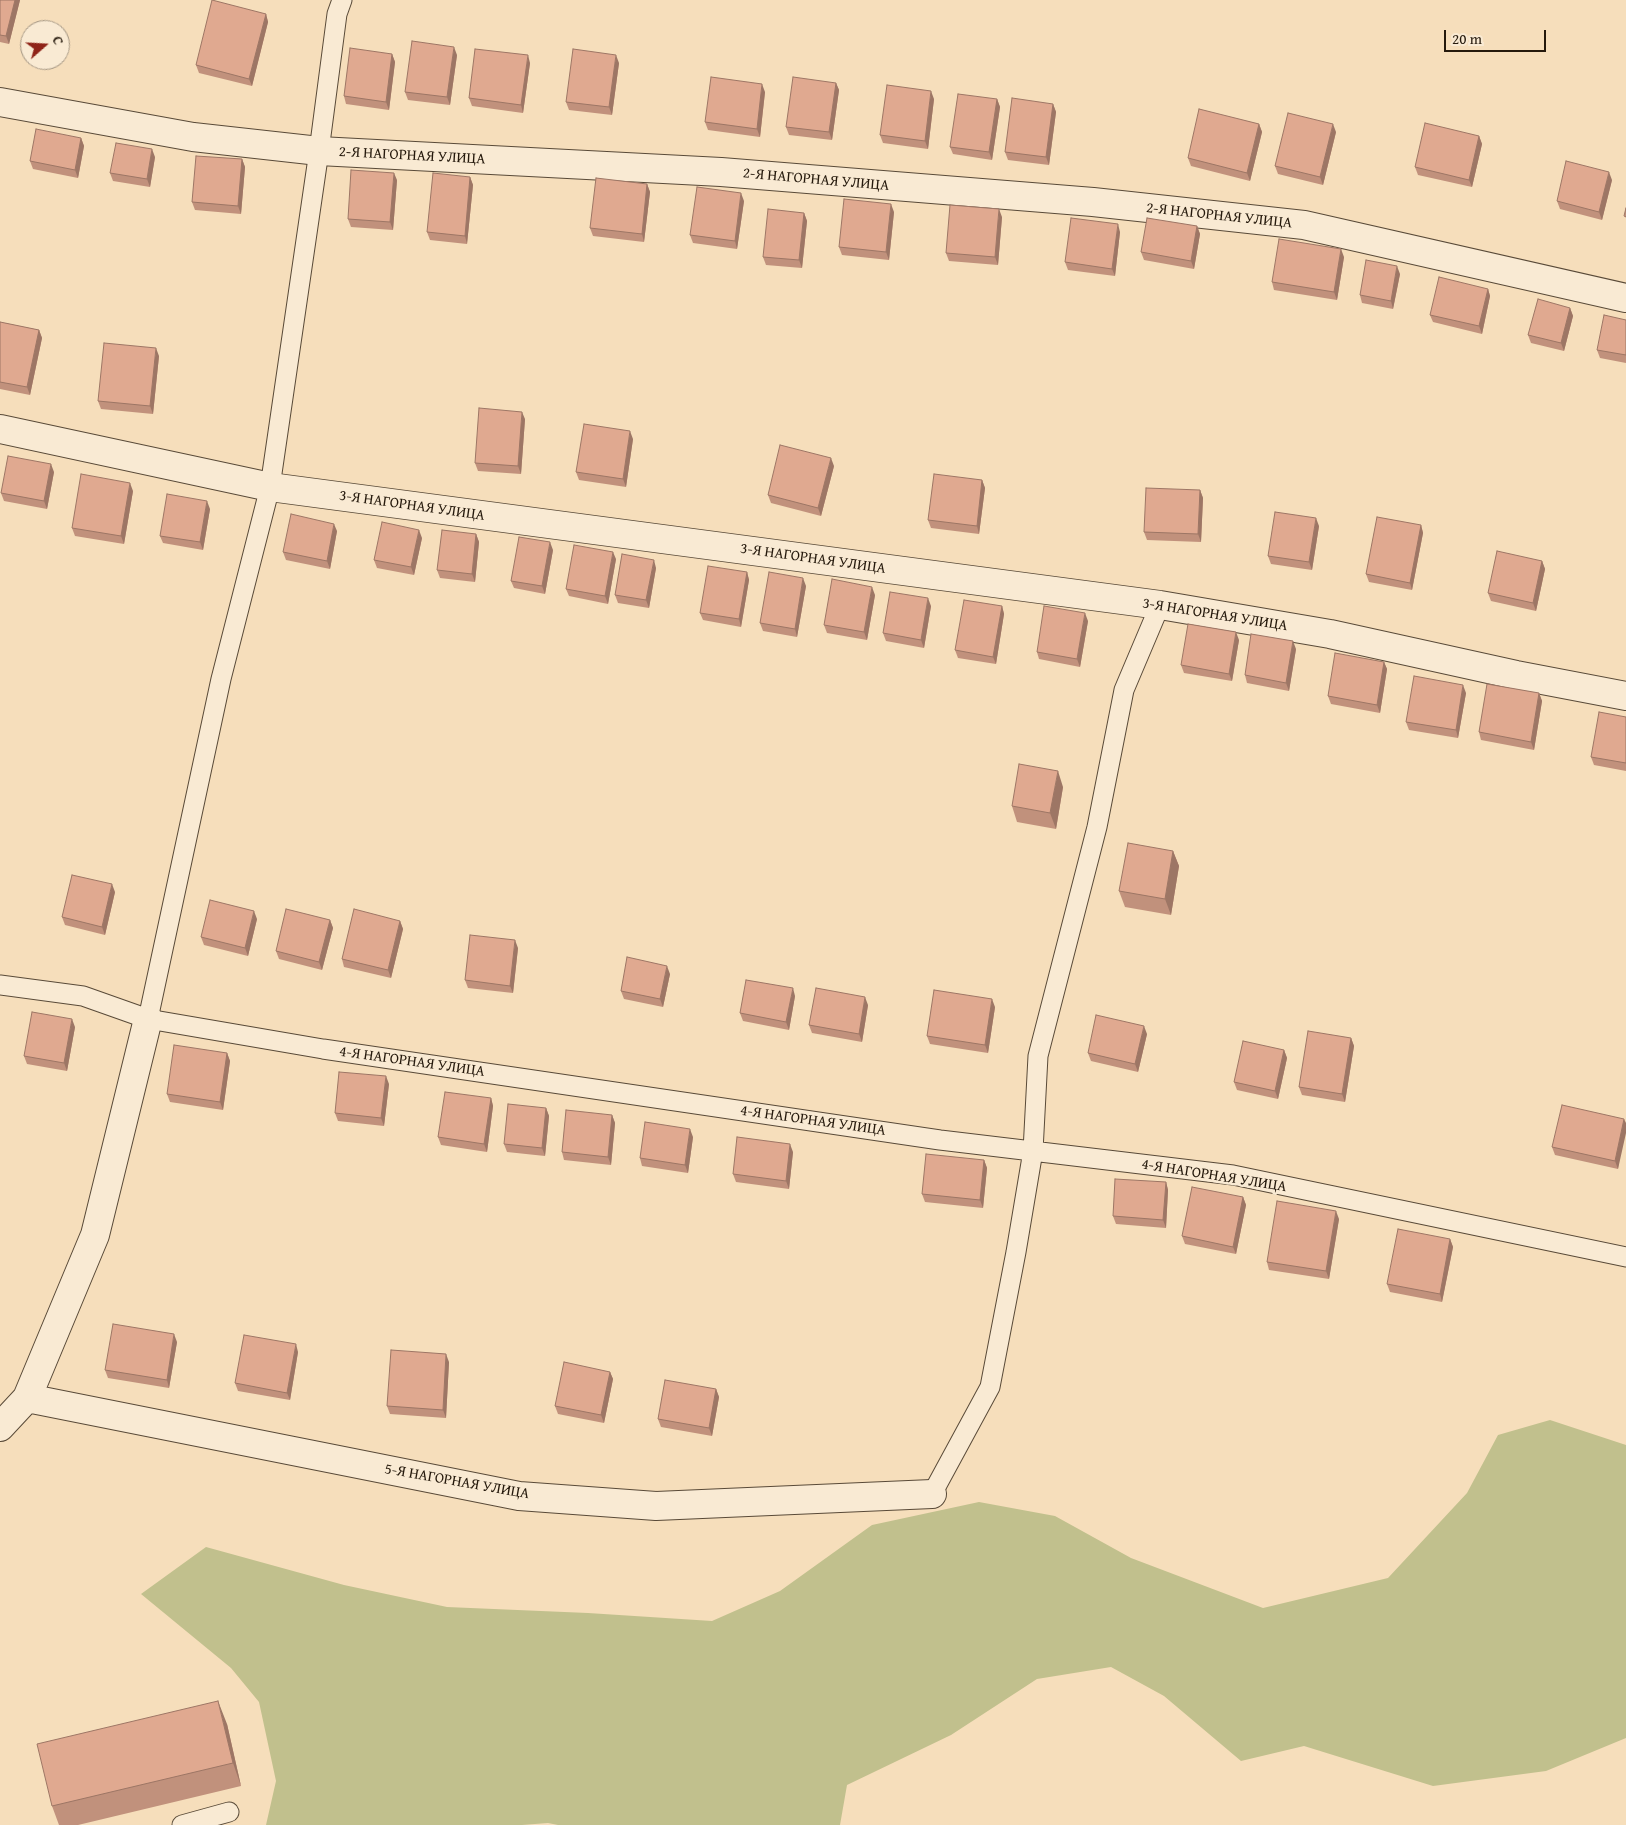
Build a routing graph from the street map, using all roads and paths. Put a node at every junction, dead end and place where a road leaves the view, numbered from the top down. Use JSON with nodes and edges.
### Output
{"nodes":[{"id":1,"x":342,"y":0,"type":"edge"},
{"id":2,"x":0,"y":102,"type":"edge"},
{"id":3,"x":319,"y":151,"type":"junction"},
{"id":4,"x":1626,"y":298,"type":"edge"},
{"id":5,"x":0,"y":429,"type":"edge"},
{"id":6,"x":270,"y":487,"type":"junction"},
{"id":7,"x":1160,"y":605,"type":"junction"},
{"id":8,"x":1626,"y":696,"type":"edge"},
{"id":9,"x":0,"y":985,"type":"edge"},
{"id":10,"x":148,"y":1019,"type":"junction"},
{"id":11,"x":1033,"y":1151,"type":"junction"},
{"id":12,"x":1626,"y":1258,"type":"edge"},
{"id":13,"x":27,"y":1398,"type":"junction"},
{"id":14,"x":0,"y":1427,"type":"edge"},
{"id":15,"x":932,"y":1494,"type":"joint"},
{"id":16,"x":229,"y":1812,"type":"dead end"},
{"id":17,"x":182,"y":1825,"type":"edge"}],
"edges":[{"from":1,"to":3,"type":"lane"},
{"from":2,"to":3,"type":"street","name":"2-Я НАГОРНАЯ УЛИЦА"},
{"from":3,"to":4,"type":"street","name":"2-Я НАГОРНАЯ УЛИЦА"},
{"from":3,"to":6,"type":"lane"},
{"from":5,"to":6,"type":"street","name":"3-Я НАГОРНАЯ УЛИЦА"},
{"from":6,"to":7,"type":"street","name":"3-Я НАГОРНАЯ УЛИЦА"},
{"from":6,"to":10,"type":"lane"},
{"from":7,"to":8,"type":"street","name":"3-Я НАГОРНАЯ УЛИЦА"},
{"from":7,"to":11,"type":"lane"},
{"from":9,"to":10,"type":"lane","name":"4-Я НАГОРНАЯ УЛИЦА"},
{"from":10,"to":11,"type":"lane","name":"4-Я НАГОРНАЯ УЛИЦА"},
{"from":10,"to":13,"type":"street"},
{"from":11,"to":12,"type":"lane","name":"4-Я НАГОРНАЯ УЛИЦА"},
{"from":11,"to":15,"type":"lane"},
{"from":13,"to":14,"type":"street"},
{"from":13,"to":15,"type":"street","name":"5-Я НАГОРНАЯ УЛИЦА"},
{"from":16,"to":17,"type":"lane"}]}
